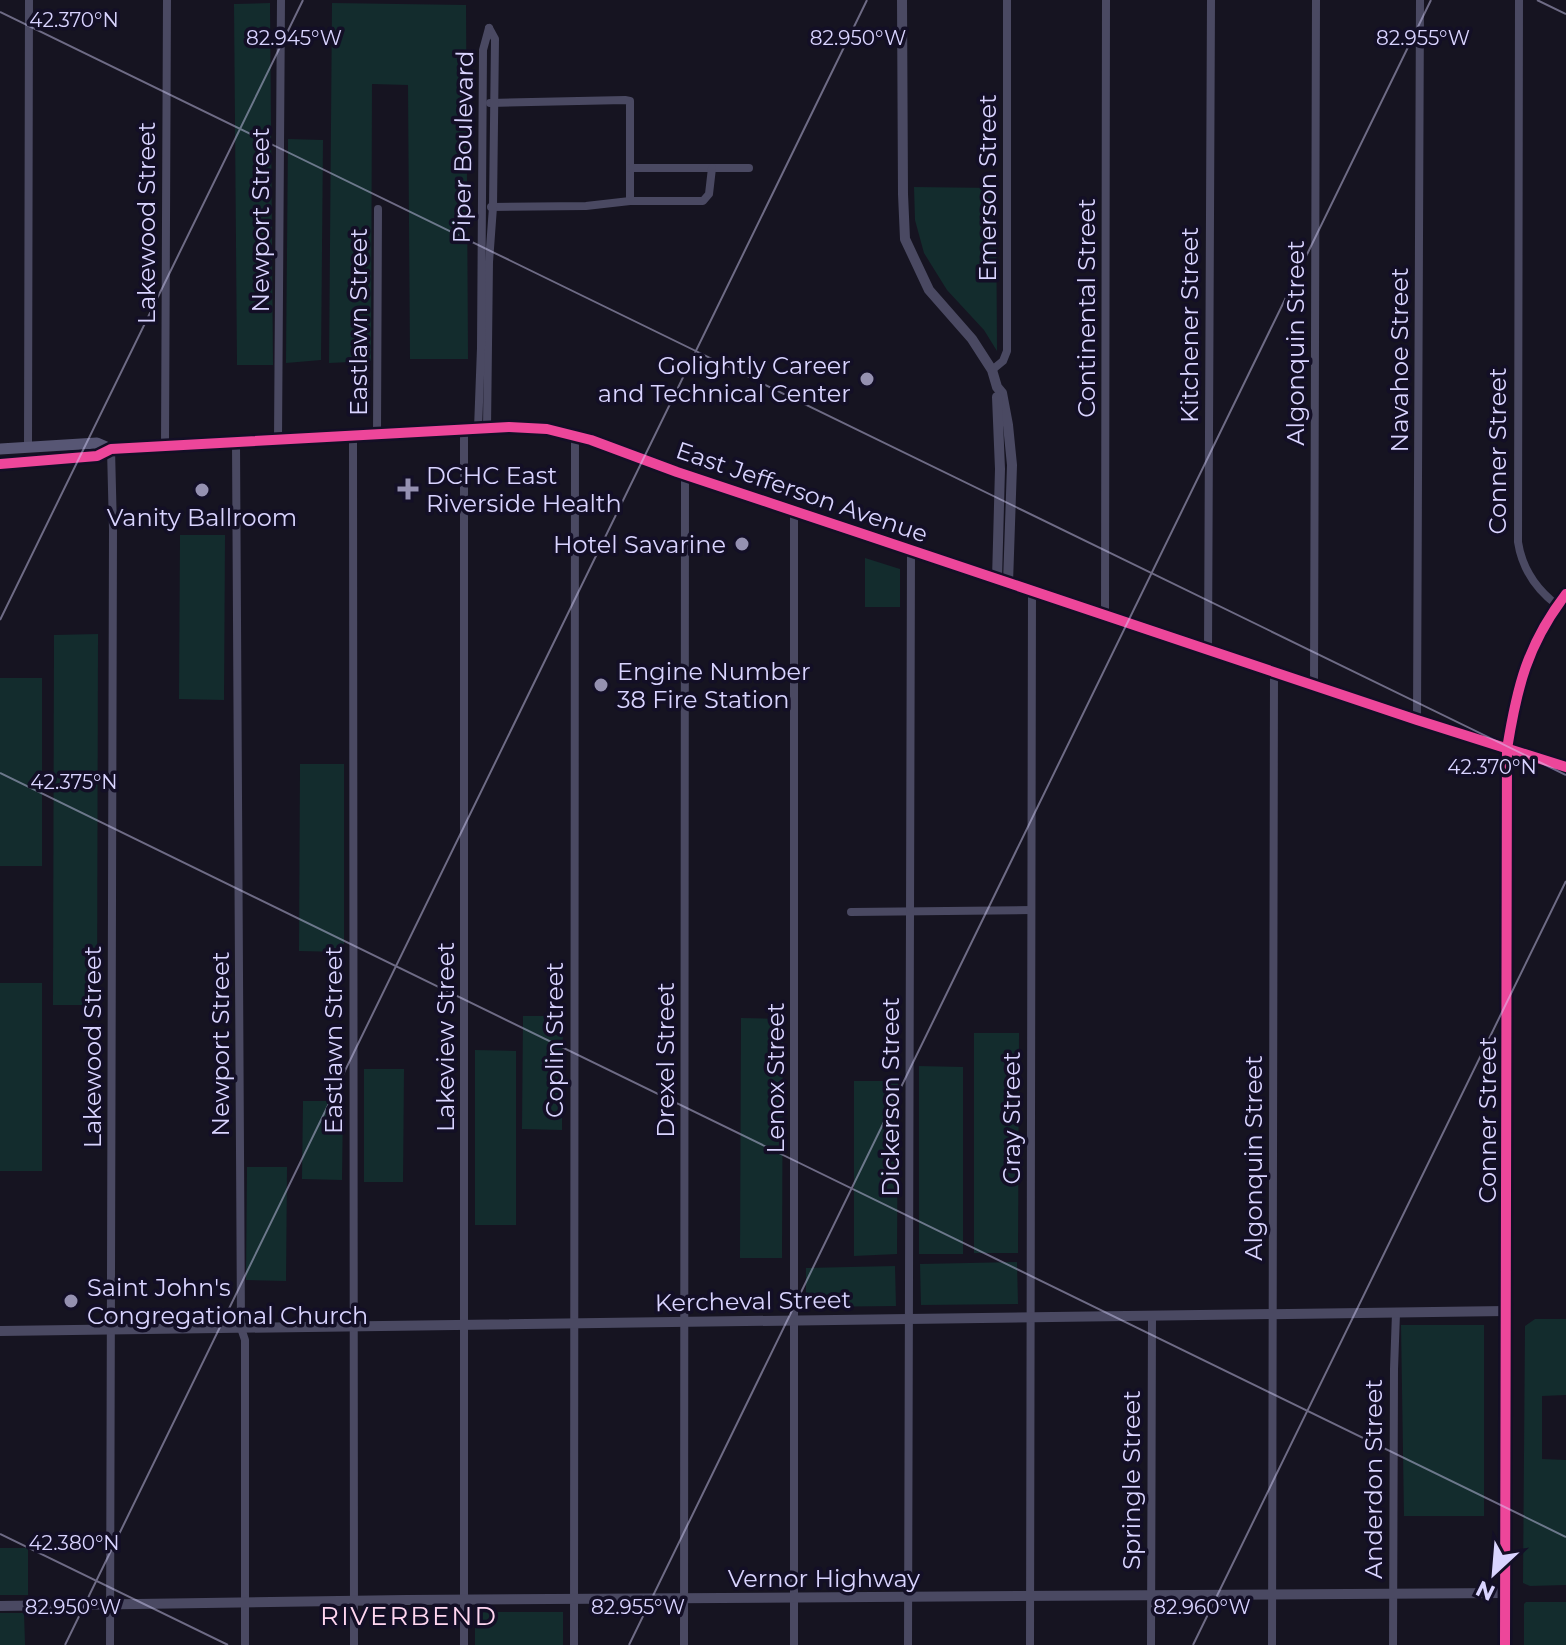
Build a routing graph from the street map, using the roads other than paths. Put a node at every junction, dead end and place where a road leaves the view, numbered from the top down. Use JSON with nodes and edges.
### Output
{"nodes":[{"id":1,"x":29,"y":0,"type":"edge"},
{"id":2,"x":167,"y":0,"type":"edge"},
{"id":3,"x":281,"y":0,"type":"edge"},
{"id":4,"x":902,"y":0,"type":"edge"},
{"id":5,"x":1007,"y":0,"type":"edge"},
{"id":6,"x":1106,"y":0,"type":"edge"},
{"id":7,"x":1211,"y":0,"type":"edge"},
{"id":8,"x":1316,"y":0,"type":"edge"},
{"id":9,"x":1420,"y":0,"type":"edge"},
{"id":10,"x":1519,"y":0,"type":"edge"},
{"id":11,"x":483,"y":102,"type":"junction"},
{"id":12,"x":494,"y":103,"type":"junction"},
{"id":13,"x":630,"y":168,"type":"junction"},
{"id":14,"x":712,"y":168,"type":"junction"},
{"id":15,"x":749,"y":168,"type":"dead end"},
{"id":16,"x":630,"y":201,"type":"junction"},
{"id":17,"x":482,"y":207,"type":"junction"},
{"id":18,"x":493,"y":207,"type":"junction"},
{"id":19,"x":378,"y":209,"type":"dead end"},
{"id":20,"x":992,"y":370,"type":"junction"},
{"id":21,"x":464,"y":429,"type":"junction"},
{"id":22,"x":482,"y":429,"type":"junction"},
{"id":23,"x":377,"y":434,"type":"junction"},
{"id":24,"x":575,"y":435,"type":"junction"},
{"id":25,"x":353,"y":436,"type":"junction"},
{"id":26,"x":278,"y":440,"type":"junction"},
{"id":27,"x":236,"y":442,"type":"junction"},
{"id":28,"x":165,"y":446,"type":"junction"},
{"id":29,"x":28,"y":447,"type":"junction"},
{"id":30,"x":0,"y":449,"type":"edge"},
{"id":31,"x":111,"y":449,"type":"junction"},
{"id":32,"x":0,"y":464,"type":"edge"},
{"id":33,"x":685,"y":474,"type":"junction"},
{"id":34,"x":794,"y":511,"type":"junction"},
{"id":35,"x":911,"y":550,"type":"junction"},
{"id":36,"x":1002,"y":581,"type":"junction"},
{"id":37,"x":1032,"y":590,"type":"junction"},
{"id":38,"x":1566,"y":594,"type":"edge"},
{"id":39,"x":1557,"y":605,"type":"junction"},
{"id":40,"x":1105,"y":615,"type":"junction"},
{"id":41,"x":1208,"y":650,"type":"junction"},
{"id":42,"x":1274,"y":672,"type":"junction"},
{"id":43,"x":1314,"y":685,"type":"junction"},
{"id":44,"x":1417,"y":720,"type":"junction"},
{"id":45,"x":1507,"y":749,"type":"junction"},
{"id":46,"x":1566,"y":767,"type":"edge"},
{"id":47,"x":1031,"y":910,"type":"junction"},
{"id":48,"x":851,"y":912,"type":"dead end"},
{"id":49,"x":910,"y":912,"type":"junction"},
{"id":50,"x":1506,"y":1311,"type":"junction"},
{"id":51,"x":1396,"y":1313,"type":"junction"},
{"id":52,"x":1273,"y":1314,"type":"junction"},
{"id":53,"x":1152,"y":1315,"type":"junction"},
{"id":54,"x":1030,"y":1317,"type":"junction"},
{"id":55,"x":910,"y":1318,"type":"junction"},
{"id":56,"x":795,"y":1320,"type":"junction"},
{"id":57,"x":685,"y":1321,"type":"junction"},
{"id":58,"x":574,"y":1323,"type":"junction"},
{"id":59,"x":464,"y":1324,"type":"junction"},
{"id":60,"x":353,"y":1326,"type":"junction"},
{"id":61,"x":241,"y":1328,"type":"junction"},
{"id":62,"x":111,"y":1329,"type":"junction"},
{"id":63,"x":0,"y":1331,"type":"edge"},
{"id":64,"x":1393,"y":1593,"type":"junction"},
{"id":65,"x":1505,"y":1593,"type":"junction"},
{"id":66,"x":1272,"y":1594,"type":"junction"},
{"id":67,"x":1151,"y":1595,"type":"junction"},
{"id":68,"x":1030,"y":1596,"type":"junction"},
{"id":69,"x":908,"y":1597,"type":"junction"},
{"id":70,"x":684,"y":1598,"type":"junction"},
{"id":71,"x":794,"y":1598,"type":"junction"},
{"id":72,"x":574,"y":1599,"type":"junction"},
{"id":73,"x":464,"y":1600,"type":"junction"},
{"id":74,"x":354,"y":1601,"type":"junction"},
{"id":75,"x":245,"y":1602,"type":"junction"},
{"id":76,"x":110,"y":1604,"type":"junction"},
{"id":77,"x":0,"y":1606,"type":"edge"},
{"id":78,"x":110,"y":1645,"type":"edge"},
{"id":79,"x":245,"y":1645,"type":"edge"},
{"id":80,"x":354,"y":1645,"type":"edge"},
{"id":81,"x":464,"y":1645,"type":"edge"},
{"id":82,"x":574,"y":1645,"type":"edge"},
{"id":83,"x":684,"y":1645,"type":"edge"},
{"id":84,"x":794,"y":1645,"type":"edge"},
{"id":85,"x":908,"y":1645,"type":"edge"},
{"id":86,"x":1030,"y":1645,"type":"edge"},
{"id":87,"x":1151,"y":1645,"type":"edge"},
{"id":88,"x":1272,"y":1645,"type":"edge"},
{"id":89,"x":1393,"y":1645,"type":"edge"},
{"id":90,"x":1505,"y":1645,"type":"edge"}],
"edges":[{"from":1,"to":29,"type":"street"},
{"from":2,"to":28,"type":"street","name":"Lakewood Street"},
{"from":3,"to":26,"type":"street","name":"Newport Street"},
{"from":4,"to":20,"type":"street"},
{"from":5,"to":20,"type":"street","name":"Emerson Street"},
{"from":6,"to":40,"type":"street","name":"Continental Street"},
{"from":7,"to":41,"type":"street","name":"Kitchener Street"},
{"from":8,"to":43,"type":"street","name":"Algonquin Street"},
{"from":9,"to":44,"type":"street","name":"Navahoe Street"},
{"from":10,"to":39,"type":"street","name":"Conner Street"},
{"from":11,"to":12,"type":"street"},
{"from":11,"to":12,"type":"street","name":"Piper Boulevard"},
{"from":11,"to":17,"type":"street","name":"Piper Boulevard"},
{"from":12,"to":13,"type":"street"},
{"from":12,"to":18,"type":"street","name":"Piper Boulevard"},
{"from":13,"to":14,"type":"street"},
{"from":13,"to":16,"type":"street"},
{"from":14,"to":15,"type":"street"},
{"from":14,"to":16,"type":"street"},
{"from":16,"to":18,"type":"street"},
{"from":17,"to":18,"type":"street"},
{"from":17,"to":22,"type":"street","name":"Piper Boulevard"},
{"from":18,"to":22,"type":"street","name":"Piper Boulevard"},
{"from":19,"to":23,"type":"street","name":"Eastlawn Street"},
{"from":20,"to":36,"type":"street"},
{"from":21,"to":22,"type":"main road","name":"East Jefferson Avenue"},
{"from":21,"to":23,"type":"main road","name":"East Jefferson Avenue"},
{"from":21,"to":59,"type":"street","name":"Lakeview Street"},
{"from":22,"to":24,"type":"main road","name":"East Jefferson Avenue"},
{"from":23,"to":25,"type":"main road","name":"East Jefferson Avenue"},
{"from":24,"to":33,"type":"main road","name":"East Jefferson Avenue"},
{"from":24,"to":58,"type":"street","name":"Coplin Street"},
{"from":25,"to":26,"type":"main road","name":"East Jefferson Avenue"},
{"from":25,"to":60,"type":"street","name":"Eastlawn Street"},
{"from":26,"to":27,"type":"main road","name":"East Jefferson Avenue"},
{"from":27,"to":28,"type":"main road","name":"East Jefferson Avenue"},
{"from":27,"to":61,"type":"street","name":"Newport Street"},
{"from":28,"to":31,"type":"main road","name":"East Jefferson Avenue"},
{"from":29,"to":30,"type":"main road","name":"East Jefferson Avenue"},
{"from":29,"to":31,"type":"main road","name":"East Jefferson Avenue"},
{"from":31,"to":32,"type":"main road","name":"East Jefferson Avenue"},
{"from":31,"to":62,"type":"street","name":"Lakewood Street"},
{"from":33,"to":34,"type":"main road","name":"East Jefferson Avenue"},
{"from":33,"to":57,"type":"street","name":"Drexel Street"},
{"from":34,"to":35,"type":"main road","name":"East Jefferson Avenue"},
{"from":34,"to":56,"type":"street","name":"Lenox Street"},
{"from":35,"to":36,"type":"main road","name":"East Jefferson Avenue"},
{"from":35,"to":49,"type":"street","name":"Dickerson Street"},
{"from":36,"to":37,"type":"main road","name":"East Jefferson Avenue"},
{"from":37,"to":40,"type":"main road","name":"East Jefferson Avenue"},
{"from":37,"to":47,"type":"street","name":"Gray Street"},
{"from":38,"to":39,"type":"street"},
{"from":39,"to":45,"type":"street","name":"Conner Street"},
{"from":40,"to":41,"type":"main road","name":"East Jefferson Avenue"},
{"from":41,"to":42,"type":"main road","name":"East Jefferson Avenue"},
{"from":42,"to":43,"type":"main road","name":"East Jefferson Avenue"},
{"from":42,"to":52,"type":"street","name":"Algonquin Street"},
{"from":43,"to":44,"type":"main road","name":"East Jefferson Avenue"},
{"from":44,"to":45,"type":"main road","name":"East Jefferson Avenue"},
{"from":45,"to":46,"type":"main road","name":"East Jefferson Avenue"},
{"from":45,"to":50,"type":"main road","name":"Conner Street"},
{"from":47,"to":49,"type":"street"},
{"from":47,"to":54,"type":"street","name":"Gray Street"},
{"from":48,"to":49,"type":"street"},
{"from":49,"to":55,"type":"street","name":"Dickerson Street"},
{"from":50,"to":51,"type":"street","name":"Kercheval Street"},
{"from":50,"to":65,"type":"main road","name":"Conner Street"},
{"from":51,"to":52,"type":"street","name":"Kercheval Street"},
{"from":51,"to":64,"type":"street","name":"Anderdon Street"},
{"from":52,"to":53,"type":"street","name":"Kercheval Street"},
{"from":52,"to":66,"type":"street","name":"Algonquin Street"},
{"from":53,"to":54,"type":"street","name":"Kercheval Street"},
{"from":53,"to":67,"type":"street","name":"Springle Street"},
{"from":54,"to":55,"type":"street","name":"Kercheval Street"},
{"from":54,"to":68,"type":"street","name":"Gray Street"},
{"from":55,"to":56,"type":"street","name":"Kercheval Street"},
{"from":55,"to":69,"type":"street","name":"Dickerson Street"},
{"from":56,"to":57,"type":"street","name":"Kercheval Street"},
{"from":56,"to":71,"type":"street","name":"Lenox Street"},
{"from":57,"to":58,"type":"street","name":"Kercheval Street"},
{"from":57,"to":70,"type":"street","name":"Drexel Street"},
{"from":58,"to":59,"type":"street","name":"Kercheval Street"},
{"from":58,"to":72,"type":"street","name":"Coplin Street"},
{"from":59,"to":60,"type":"street","name":"Kercheval Street"},
{"from":59,"to":73,"type":"street","name":"Lakeview Street"},
{"from":60,"to":61,"type":"street","name":"Kercheval Street"},
{"from":60,"to":74,"type":"street","name":"Eastlawn Street"},
{"from":61,"to":62,"type":"street","name":"Kercheval Street"},
{"from":61,"to":75,"type":"street","name":"Newport Street"},
{"from":62,"to":63,"type":"street","name":"Kercheval Street"},
{"from":62,"to":76,"type":"street","name":"Lakewood Street"},
{"from":64,"to":65,"type":"street","name":"Vernor Highway"},
{"from":64,"to":66,"type":"street","name":"Vernor Highway"},
{"from":64,"to":89,"type":"street","name":"Anderdon Street"},
{"from":65,"to":90,"type":"main road","name":"Conner Street"},
{"from":66,"to":67,"type":"street","name":"Vernor Highway"},
{"from":66,"to":88,"type":"street","name":"Algonquin Street"},
{"from":67,"to":68,"type":"street","name":"Vernor Highway"},
{"from":67,"to":87,"type":"street","name":"Springle Street"},
{"from":68,"to":69,"type":"street","name":"Vernor Highway"},
{"from":68,"to":86,"type":"street","name":"Gray Street"},
{"from":69,"to":71,"type":"street","name":"Vernor Highway"},
{"from":69,"to":85,"type":"street","name":"Dickerson Street"},
{"from":70,"to":71,"type":"street","name":"Vernor Highway"},
{"from":70,"to":72,"type":"street","name":"Vernor Highway"},
{"from":70,"to":83,"type":"street","name":"Drexel Street"},
{"from":71,"to":84,"type":"street","name":"Lenox Street"},
{"from":72,"to":73,"type":"street","name":"Vernor Highway"},
{"from":72,"to":82,"type":"street","name":"Coplin Street"},
{"from":73,"to":74,"type":"street","name":"Vernor Highway"},
{"from":73,"to":81,"type":"street","name":"Lakeview Street"},
{"from":74,"to":75,"type":"street","name":"Vernor Highway"},
{"from":74,"to":80,"type":"street","name":"Eastlawn Street"},
{"from":75,"to":76,"type":"street","name":"Vernor Highway"},
{"from":75,"to":79,"type":"street","name":"Newport Street"},
{"from":76,"to":77,"type":"street","name":"Vernor Highway"},
{"from":76,"to":78,"type":"street","name":"Lakewood Street"}]}
